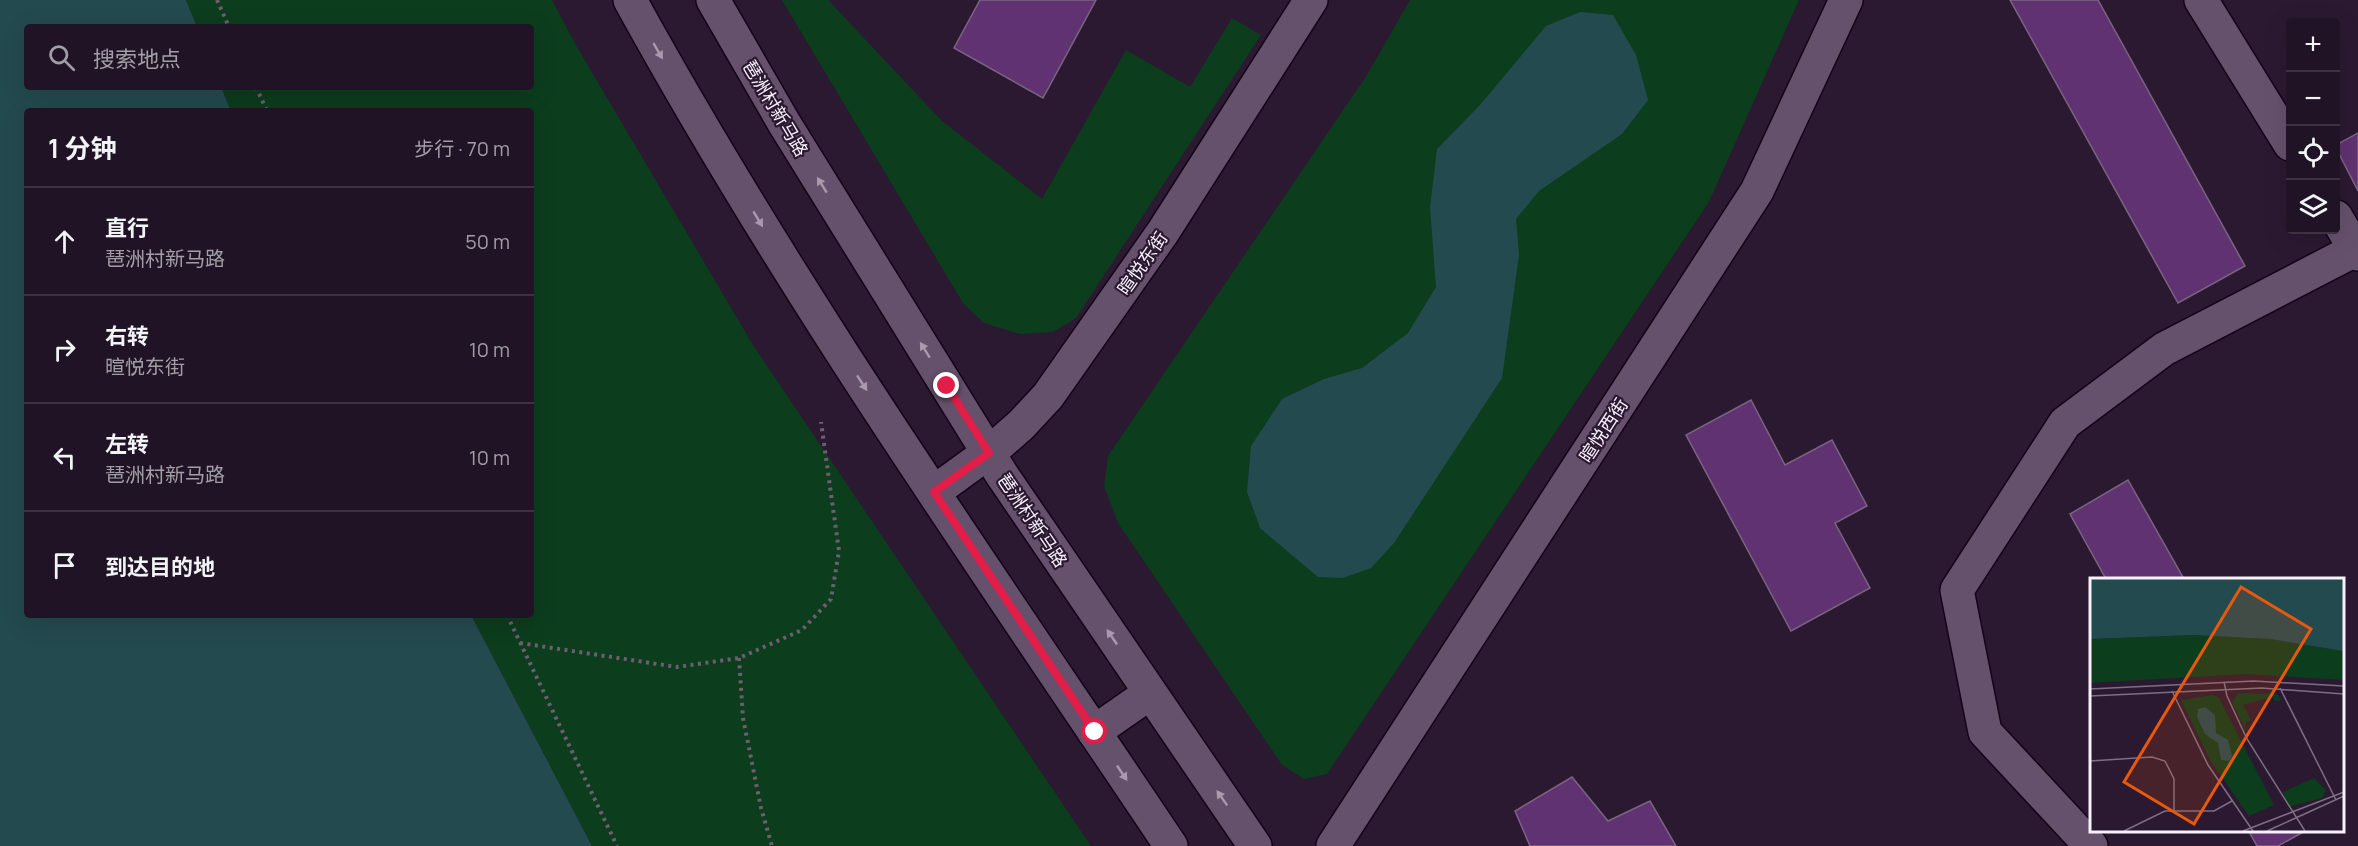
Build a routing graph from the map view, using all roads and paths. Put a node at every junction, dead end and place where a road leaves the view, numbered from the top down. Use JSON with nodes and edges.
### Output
{"nodes":[{"id":1,"x":217,"y":0,"type":"edge"},
{"id":2,"x":630,"y":0,"type":"edge"},
{"id":3,"x":713,"y":0,"type":"edge"},
{"id":4,"x":1311,"y":0,"type":"edge"},
{"id":5,"x":1846,"y":0,"type":"edge"},
{"id":6,"x":2201,"y":0,"type":"edge"},
{"id":7,"x":228,"y":24,"type":"edge"},
{"id":8,"x":257,"y":90,"type":"edge"},
{"id":9,"x":266,"y":108,"type":"edge"},
{"id":10,"x":2286,"y":138,"type":"edge"},
{"id":11,"x":2340,"y":224,"type":"edge"},
{"id":12,"x":2357,"y":252,"type":"edge"},
{"id":13,"x":821,"y":422,"type":"dead end"},
{"id":14,"x":989,"y":453,"type":"junction"},
{"id":15,"x":934,"y":492,"type":"junction"},
{"id":16,"x":508,"y":618,"type":"edge"},
{"id":17,"x":520,"y":643,"type":"junction"},
{"id":18,"x":739,"y":658,"type":"junction"},
{"id":19,"x":1150,"y":693,"type":"junction"},
{"id":20,"x":1095,"y":732,"type":"junction"},
{"id":21,"x":617,"y":846,"type":"edge"},
{"id":22,"x":772,"y":846,"type":"edge"},
{"id":23,"x":1171,"y":846,"type":"edge"},
{"id":24,"x":1255,"y":846,"type":"edge"},
{"id":25,"x":1334,"y":846,"type":"edge"},
{"id":26,"x":2091,"y":846,"type":"edge"}],
"edges":[{"from":1,"to":7,"type":"path"},
{"from":2,"to":15,"type":"street","one_way":true},
{"from":14,"to":3,"type":"street","name":"琶洲村新马路","one_way":true},
{"from":4,"to":14,"type":"street","name":"暄悦东街"},
{"from":5,"to":25,"type":"street","name":"暄悦西街"},
{"from":6,"to":10,"type":"street"},
{"from":8,"to":9,"type":"path"},
{"from":11,"to":12,"type":"street"},
{"from":12,"to":26,"type":"street"},
{"from":13,"to":18,"type":"path"},
{"from":14,"to":15,"type":"street","name":"暄悦东街"},
{"from":19,"to":14,"type":"street","name":"琶洲村新马路","one_way":true},
{"from":15,"to":20,"type":"street"},
{"from":16,"to":17,"type":"path"},
{"from":17,"to":18,"type":"path"},
{"from":17,"to":21,"type":"path"},
{"from":18,"to":22,"type":"path"},
{"from":19,"to":20,"type":"street"},
{"from":24,"to":19,"type":"street","name":"琶洲村新马路","one_way":true},
{"from":20,"to":23,"type":"street","one_way":true}]}
